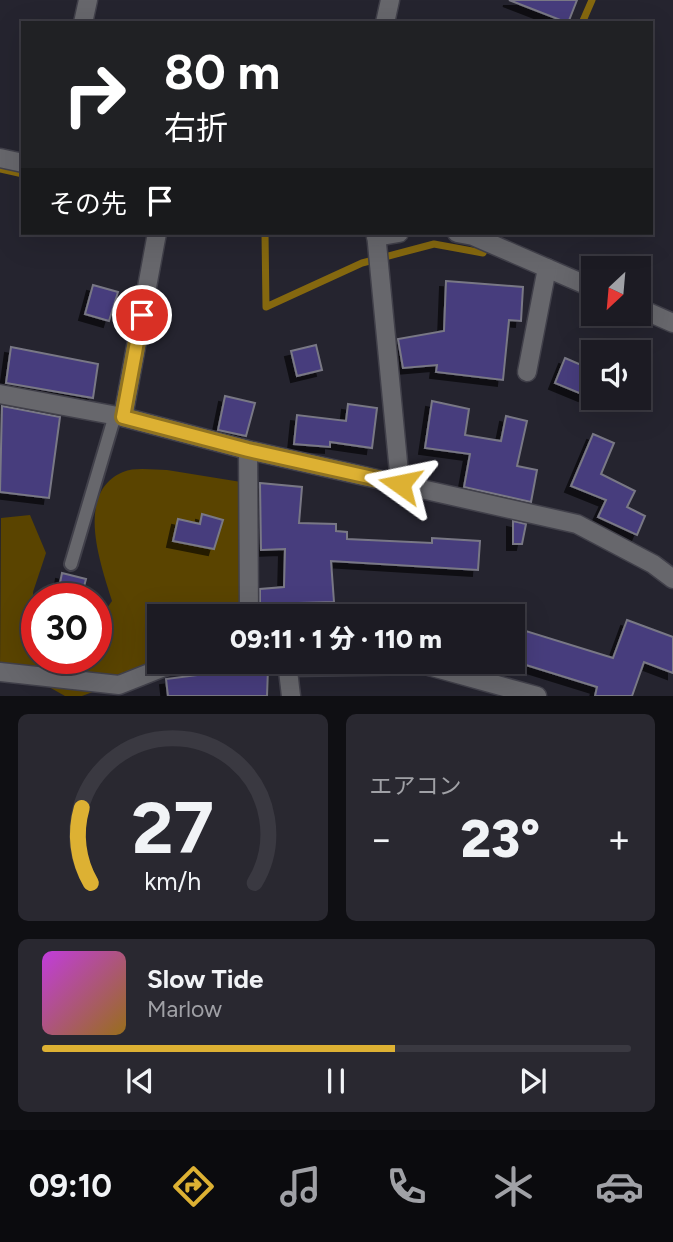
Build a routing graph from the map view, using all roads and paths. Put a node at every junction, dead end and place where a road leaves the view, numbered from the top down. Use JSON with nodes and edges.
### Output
{"nodes":[{"id":1,"x":88,"y":0,"type":"edge"},
{"id":2,"x":390,"y":0,"type":"edge"},
{"id":3,"x":83,"y":21,"type":"edge"},
{"id":4,"x":385,"y":21,"type":"edge"},
{"id":5,"x":0,"y":158,"type":"edge"},
{"id":6,"x":21,"y":163,"type":"edge"},
{"id":7,"x":157,"y":235,"type":"edge"},
{"id":8,"x":376,"y":235,"type":"edge"},
{"id":9,"x":468,"y":235,"type":"edge"},
{"id":10,"x":547,"y":268,"type":"junction"},
{"id":11,"x":581,"y":283,"type":"edge"},
{"id":12,"x":651,"y":313,"type":"edge"},
{"id":13,"x":673,"y":323,"type":"edge"},
{"id":14,"x":527,"y":372,"type":"dead end"},
{"id":15,"x":0,"y":394,"type":"edge"},
{"id":16,"x":119,"y":416,"type":"junction"},
{"id":17,"x":248,"y":450,"type":"junction"},
{"id":18,"x":400,"y":484,"type":"junction"},
{"id":19,"x":71,"y":564,"type":"dead end"},
{"id":20,"x":673,"y":579,"type":"edge"},
{"id":21,"x":249,"y":604,"type":"edge"},
{"id":22,"x":0,"y":672,"type":"edge"},
{"id":23,"x":152,"y":674,"type":"edge"},
{"id":24,"x":289,"y":674,"type":"edge"},
{"id":25,"x":457,"y":674,"type":"edge"},
{"id":26,"x":119,"y":690,"type":"edge"},
{"id":27,"x":291,"y":696,"type":"edge"},
{"id":28,"x":535,"y":696,"type":"edge"}],
"edges":[{"from":1,"to":3,"type":"street"},
{"from":2,"to":4,"type":"street"},
{"from":5,"to":6,"type":"street"},
{"from":7,"to":16,"type":"street"},
{"from":8,"to":18,"type":"street"},
{"from":9,"to":10,"type":"street"},
{"from":10,"to":11,"type":"street"},
{"from":10,"to":14,"type":"street"},
{"from":12,"to":13,"type":"street"},
{"from":15,"to":16,"type":"street"},
{"from":16,"to":17,"type":"street"},
{"from":16,"to":19,"type":"lane"},
{"from":17,"to":18,"type":"street"},
{"from":17,"to":21,"type":"street"},
{"from":18,"to":20,"type":"street"},
{"from":22,"to":26,"type":"street"},
{"from":23,"to":26,"type":"street"},
{"from":24,"to":27,"type":"street"},
{"from":25,"to":28,"type":"street"}]}
